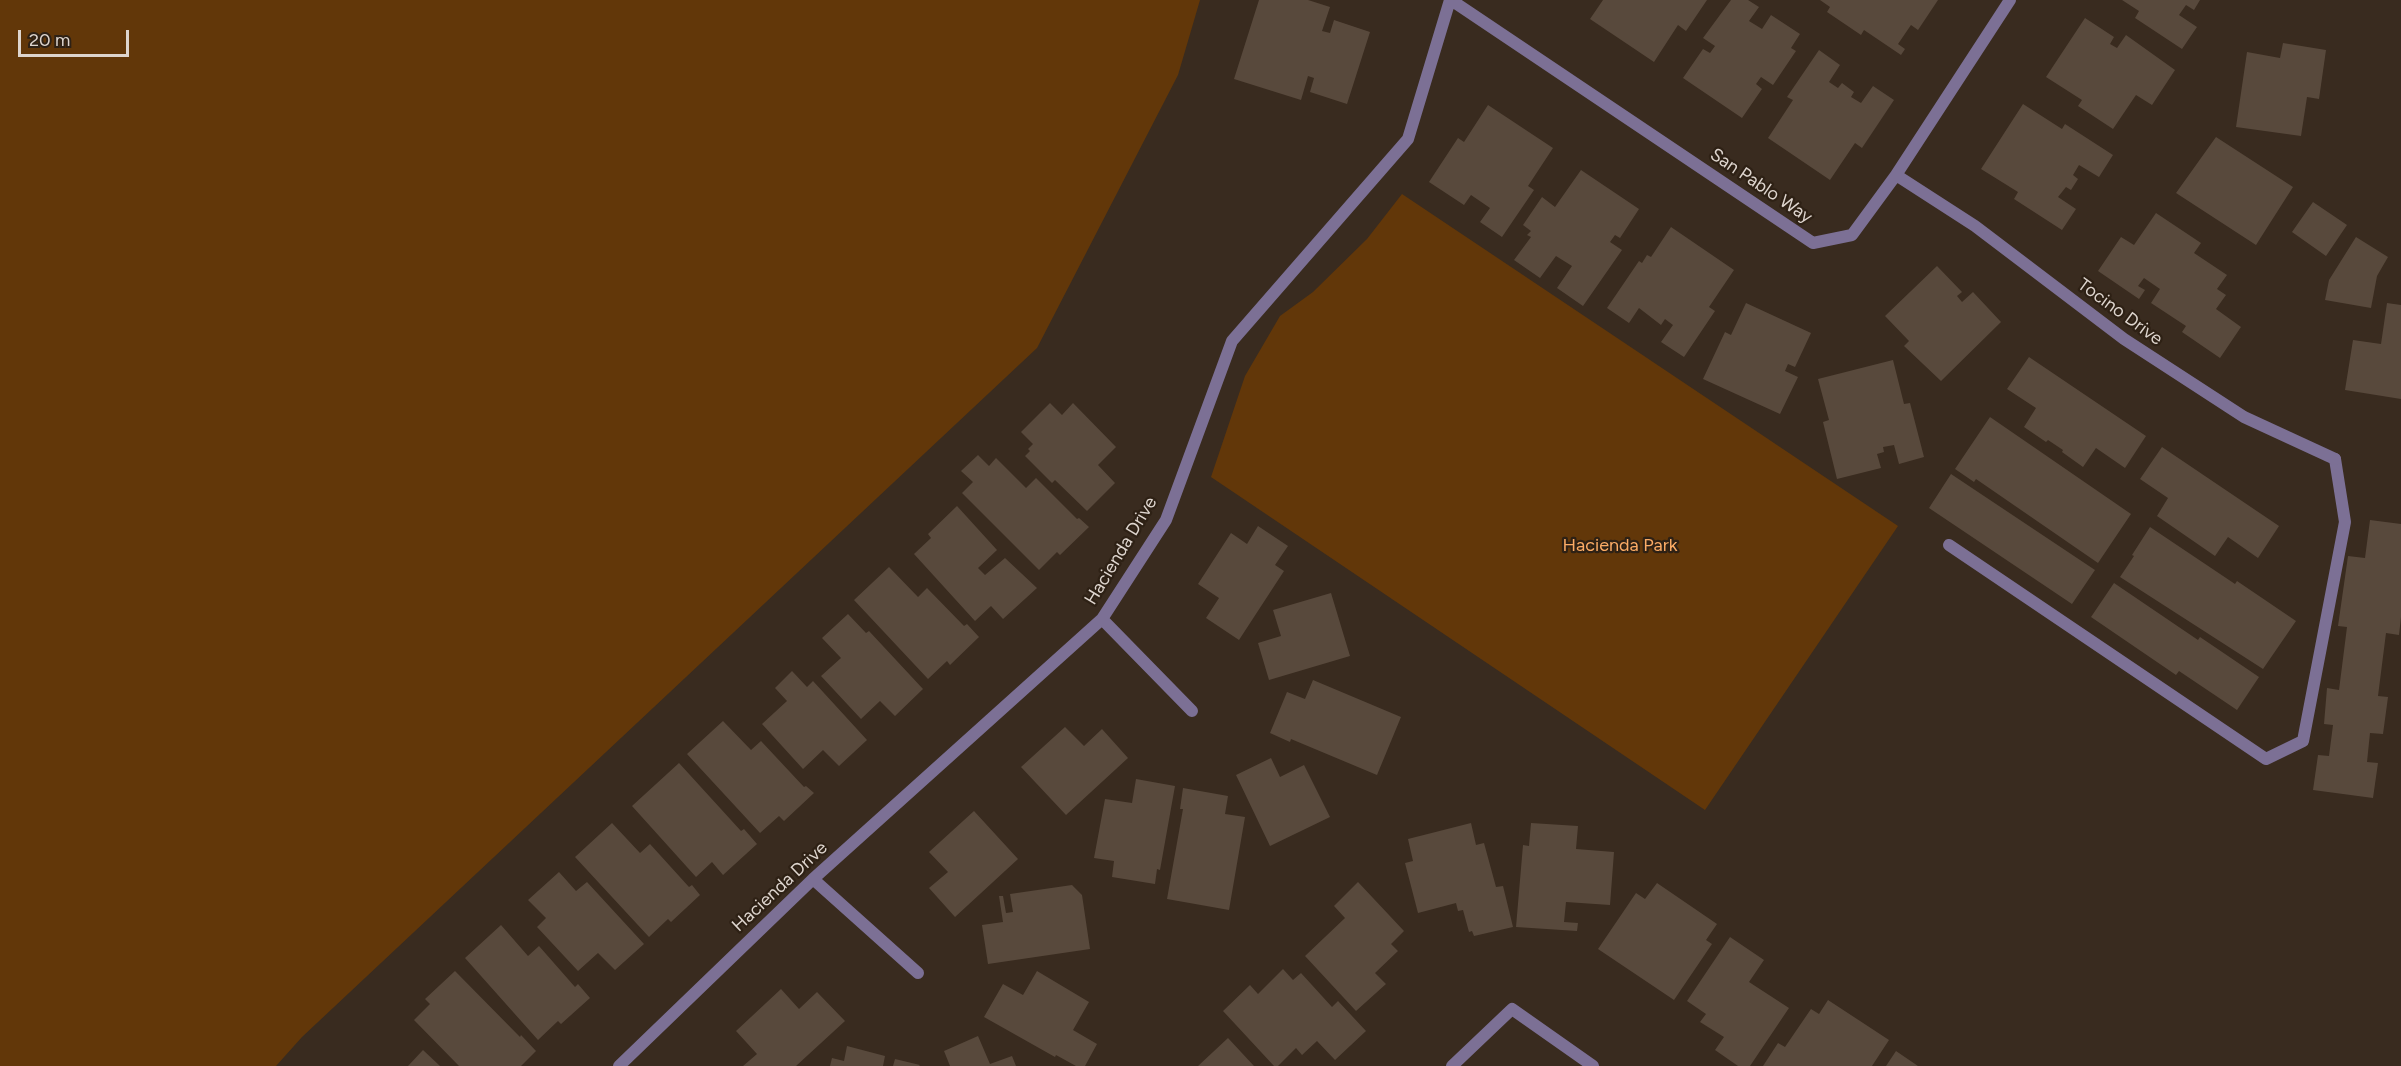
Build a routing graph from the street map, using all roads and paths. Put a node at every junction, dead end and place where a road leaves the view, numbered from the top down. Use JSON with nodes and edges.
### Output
{"nodes":[{"id":1,"x":1450,"y":0,"type":"edge"},
{"id":2,"x":2010,"y":0,"type":"edge"},
{"id":3,"x":1896,"y":174,"type":"junction"},
{"id":4,"x":1949,"y":545,"type":"dead end"},
{"id":5,"x":1102,"y":619,"type":"junction"},
{"id":6,"x":1192,"y":711,"type":"dead end"},
{"id":7,"x":813,"y":879,"type":"junction"},
{"id":8,"x":918,"y":973,"type":"dead end"},
{"id":9,"x":619,"y":1066,"type":"edge"},
{"id":10,"x":1452,"y":1066,"type":"edge"},
{"id":11,"x":1593,"y":1066,"type":"edge"}],
"edges":[{"from":1,"to":3,"type":"street","name":"San Pablo Way"},
{"from":1,"to":5,"type":"street","name":"Hacienda Drive"},
{"from":2,"to":3,"type":"street","name":"San Pablo Way"},
{"from":3,"to":4,"type":"street","name":"Tocino Drive"},
{"from":5,"to":6,"type":"street"},
{"from":5,"to":7,"type":"street","name":"Hacienda Drive"},
{"from":7,"to":8,"type":"street"},
{"from":7,"to":9,"type":"street","name":"Hacienda Drive"},
{"from":10,"to":11,"type":"street"}]}
